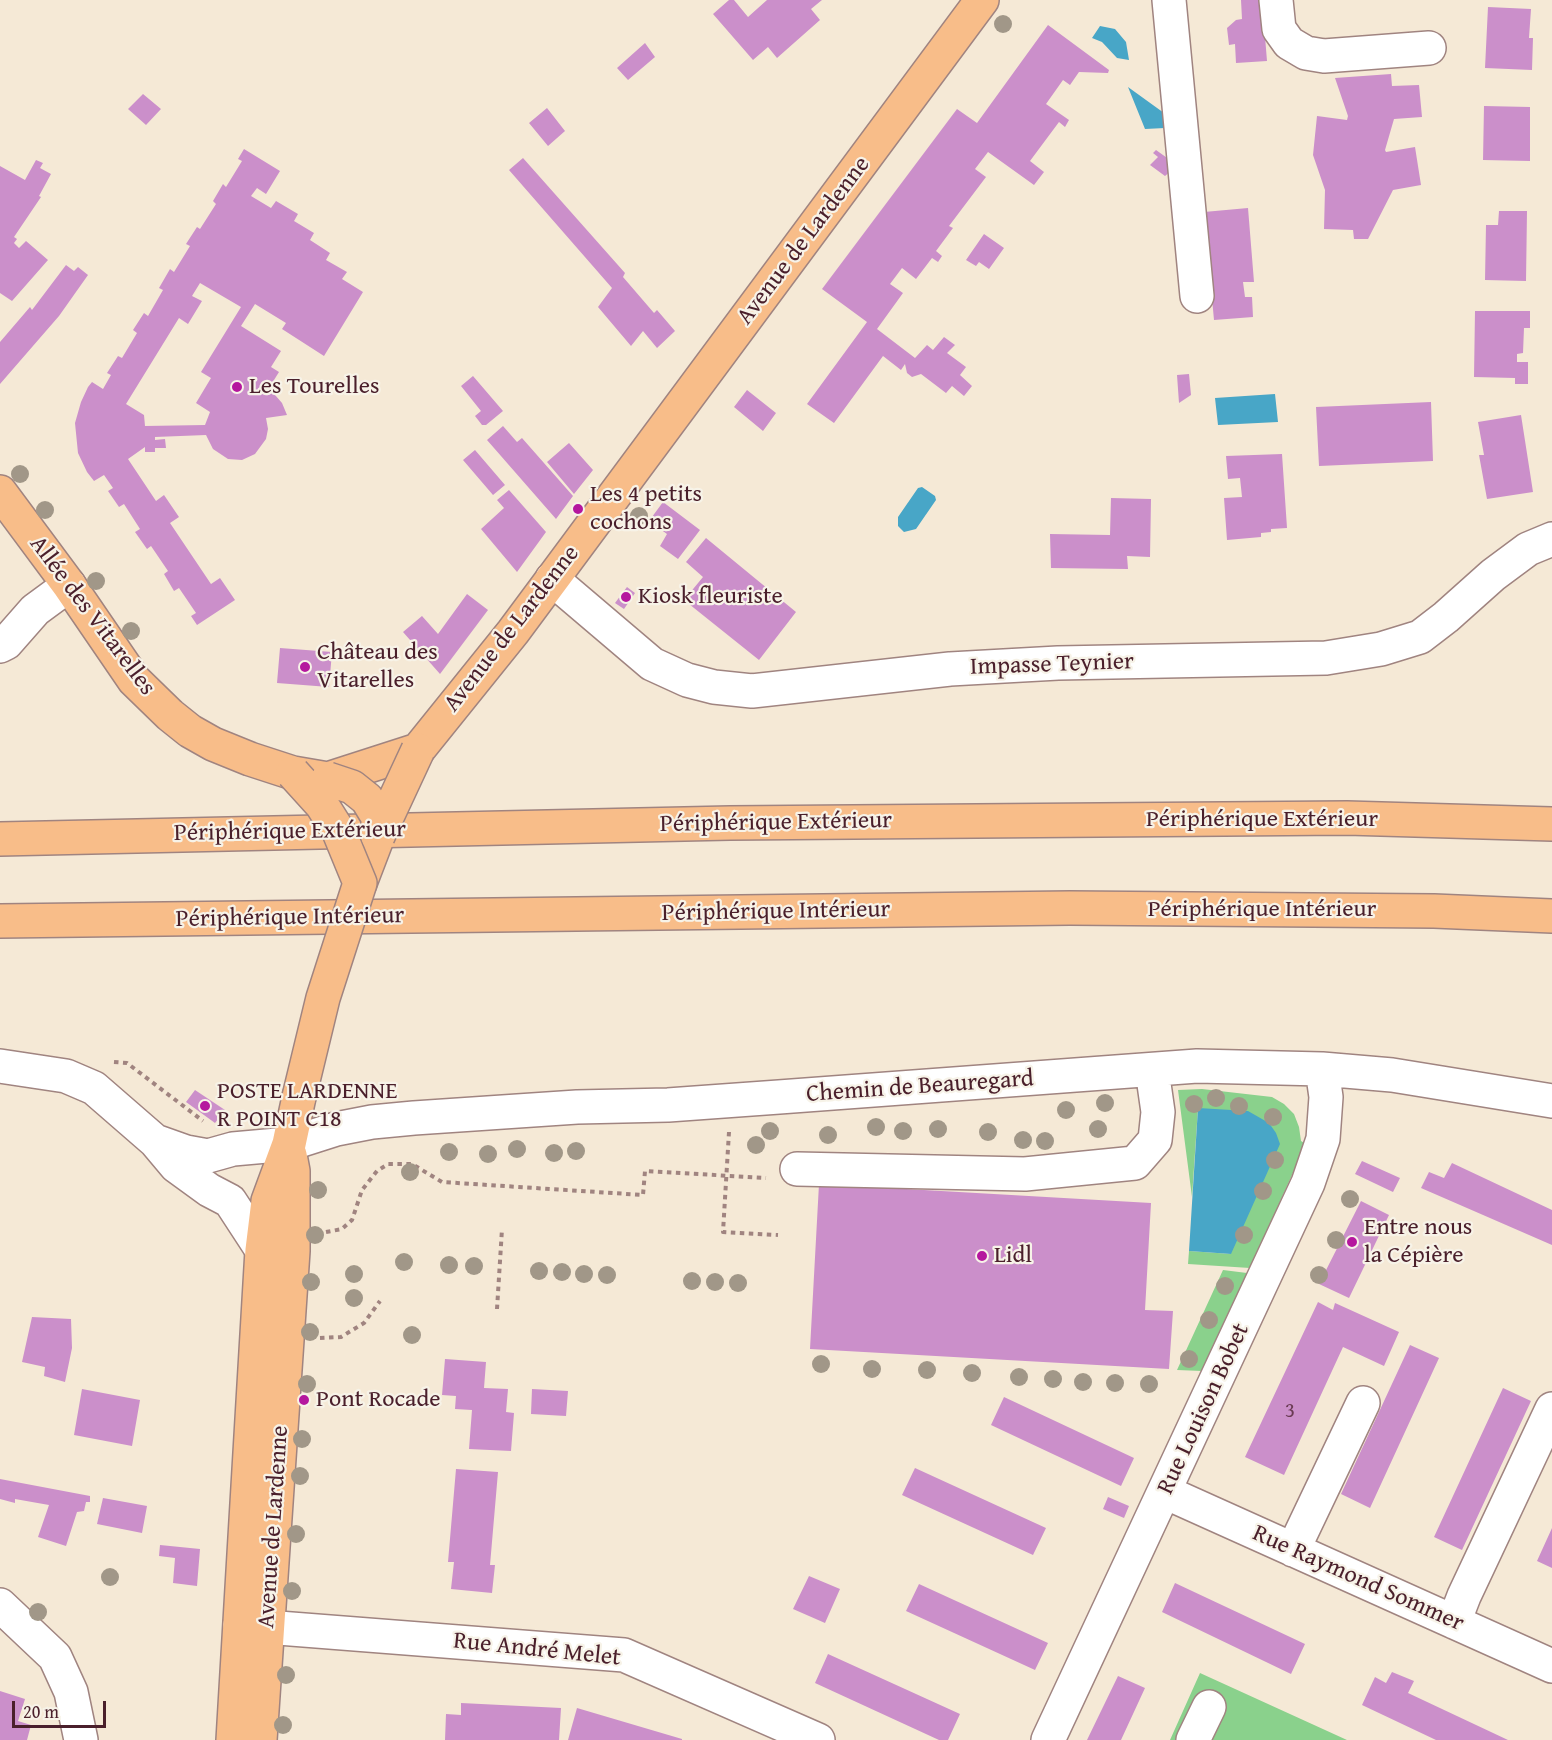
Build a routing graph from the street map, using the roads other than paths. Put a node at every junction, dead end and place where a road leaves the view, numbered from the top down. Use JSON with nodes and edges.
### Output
{"nodes":[{"id":1,"x":982,"y":0,"type":"edge"},
{"id":2,"x":1169,"y":0,"type":"edge"},
{"id":3,"x":1276,"y":0,"type":"edge"},
{"id":4,"x":1429,"y":48,"type":"dead end"},
{"id":5,"x":1197,"y":296,"type":"dead end"},
{"id":6,"x":0,"y":492,"type":"edge"},
{"id":7,"x":1552,"y":539,"type":"edge"},
{"id":8,"x":552,"y":579,"type":"junction"},
{"id":9,"x":69,"y":585,"type":"junction"},
{"id":10,"x":0,"y":646,"type":"edge"},
{"id":11,"x":418,"y":750,"type":"junction"},
{"id":12,"x":293,"y":773,"type":"junction"},
{"id":13,"x":328,"y":779,"type":"junction"},
{"id":14,"x":1552,"y":824,"type":"edge"},
{"id":15,"x":378,"y":836,"type":"junction"},
{"id":16,"x":0,"y":839,"type":"edge"},
{"id":17,"x":360,"y":883,"type":"junction"},
{"id":18,"x":1552,"y":916,"type":"edge"},
{"id":19,"x":0,"y":921,"type":"edge"},
{"id":20,"x":0,"y":1066,"type":"edge"},
{"id":21,"x":1322,"y":1069,"type":"junction"},
{"id":22,"x":1152,"y":1070,"type":"junction"},
{"id":23,"x":1552,"y":1101,"type":"edge"},
{"id":24,"x":155,"y":1141,"type":"junction"},
{"id":25,"x":291,"y":1158,"type":"junction"},
{"id":26,"x":785,"y":1174,"type":"road end"},
{"id":27,"x":230,"y":1201,"type":"junction"},
{"id":28,"x":268,"y":1201,"type":"junction"},
{"id":29,"x":277,"y":1251,"type":"junction"},
{"id":30,"x":1362,"y":1403,"type":"dead end"},
{"id":31,"x":1552,"y":1408,"type":"edge"},
{"id":32,"x":1165,"y":1492,"type":"junction"},
{"id":33,"x":1293,"y":1550,"type":"junction"},
{"id":34,"x":6,"y":1618,"type":"edge"},
{"id":35,"x":1454,"y":1622,"type":"junction"},
{"id":36,"x":254,"y":1626,"type":"junction"},
{"id":37,"x":1552,"y":1666,"type":"edge"},
{"id":38,"x":1209,"y":1707,"type":"dead end"},
{"id":39,"x":81,"y":1740,"type":"edge"},
{"id":40,"x":233,"y":1740,"type":"edge"},
{"id":41,"x":260,"y":1740,"type":"edge"},
{"id":42,"x":818,"y":1740,"type":"edge"},
{"id":43,"x":1048,"y":1740,"type":"edge"},
{"id":44,"x":1193,"y":1740,"type":"edge"}],
"edges":[{"from":1,"to":8,"type":"main road","name":"Avenue de Lardenne"},
{"from":2,"to":5,"type":"street"},
{"from":3,"to":4,"type":"street"},
{"from":6,"to":9,"type":"main road","name":"Allée des Vitarelles"},
{"from":7,"to":8,"type":"street","name":"Impasse Teynier"},
{"from":8,"to":11,"type":"main road","name":"Avenue de Lardenne"},
{"from":9,"to":10,"type":"street"},
{"from":9,"to":12,"type":"main road","name":"Allée des Vitarelles"},
{"from":11,"to":13,"type":"main road","name":"Allée des Vitarelles"},
{"from":11,"to":15,"type":"main road","name":"Avenue de Lardenne","bridge":true},
{"from":12,"to":13,"type":"main road","name":"Allée des Vitarelles"},
{"from":12,"to":17,"type":"main road","name":"Allée des Vitarelles","bridge":true},
{"from":13,"to":15,"type":"main road","bridge":true},
{"from":14,"to":16,"type":"main road","name":"Périphérique Extérieur"},
{"from":15,"to":17,"type":"main road","name":"Avenue de Lardenne"},
{"from":17,"to":25,"type":"main road","name":"Avenue de Lardenne","bridge":true},
{"from":18,"to":19,"type":"main road","name":"Périphérique Intérieur"},
{"from":20,"to":24,"type":"street"},
{"from":21,"to":22,"type":"street","name":"Chemin de Beauregard"},
{"from":21,"to":23,"type":"street","name":"Chemin de Beauregard"},
{"from":21,"to":32,"type":"street","name":"Rue Louison Bobet"},
{"from":22,"to":25,"type":"street","name":"Chemin de Beauregard"},
{"from":22,"to":26,"type":"street"},
{"from":24,"to":25,"type":"street","name":"Chemin de Beauregard"},
{"from":24,"to":27,"type":"street"},
{"from":25,"to":28,"type":"main road","name":"Avenue de Lardenne"},
{"from":25,"to":29,"type":"main road","name":"Avenue de Lardenne"},
{"from":27,"to":28,"type":"street"},
{"from":27,"to":29,"type":"street"},
{"from":28,"to":29,"type":"main road","name":"Avenue de Lardenne"},
{"from":29,"to":36,"type":"main road","name":"Avenue de Lardenne"},
{"from":29,"to":36,"type":"main road","name":"Avenue de Lardenne"},
{"from":30,"to":33,"type":"street"},
{"from":31,"to":35,"type":"street"},
{"from":32,"to":33,"type":"street","name":"Rue Raymond Sommer"},
{"from":32,"to":43,"type":"street","name":"Rue Louison Bobet"},
{"from":33,"to":35,"type":"street","name":"Rue Raymond Sommer"},
{"from":34,"to":39,"type":"street"},
{"from":35,"to":37,"type":"street","name":"Rue Raymond Sommer"},
{"from":36,"to":40,"type":"main road","name":"Avenue de Lardenne"},
{"from":36,"to":41,"type":"main road","name":"Avenue de Lardenne"},
{"from":36,"to":42,"type":"street","name":"Rue André Melet"},
{"from":38,"to":44,"type":"street"}]}
